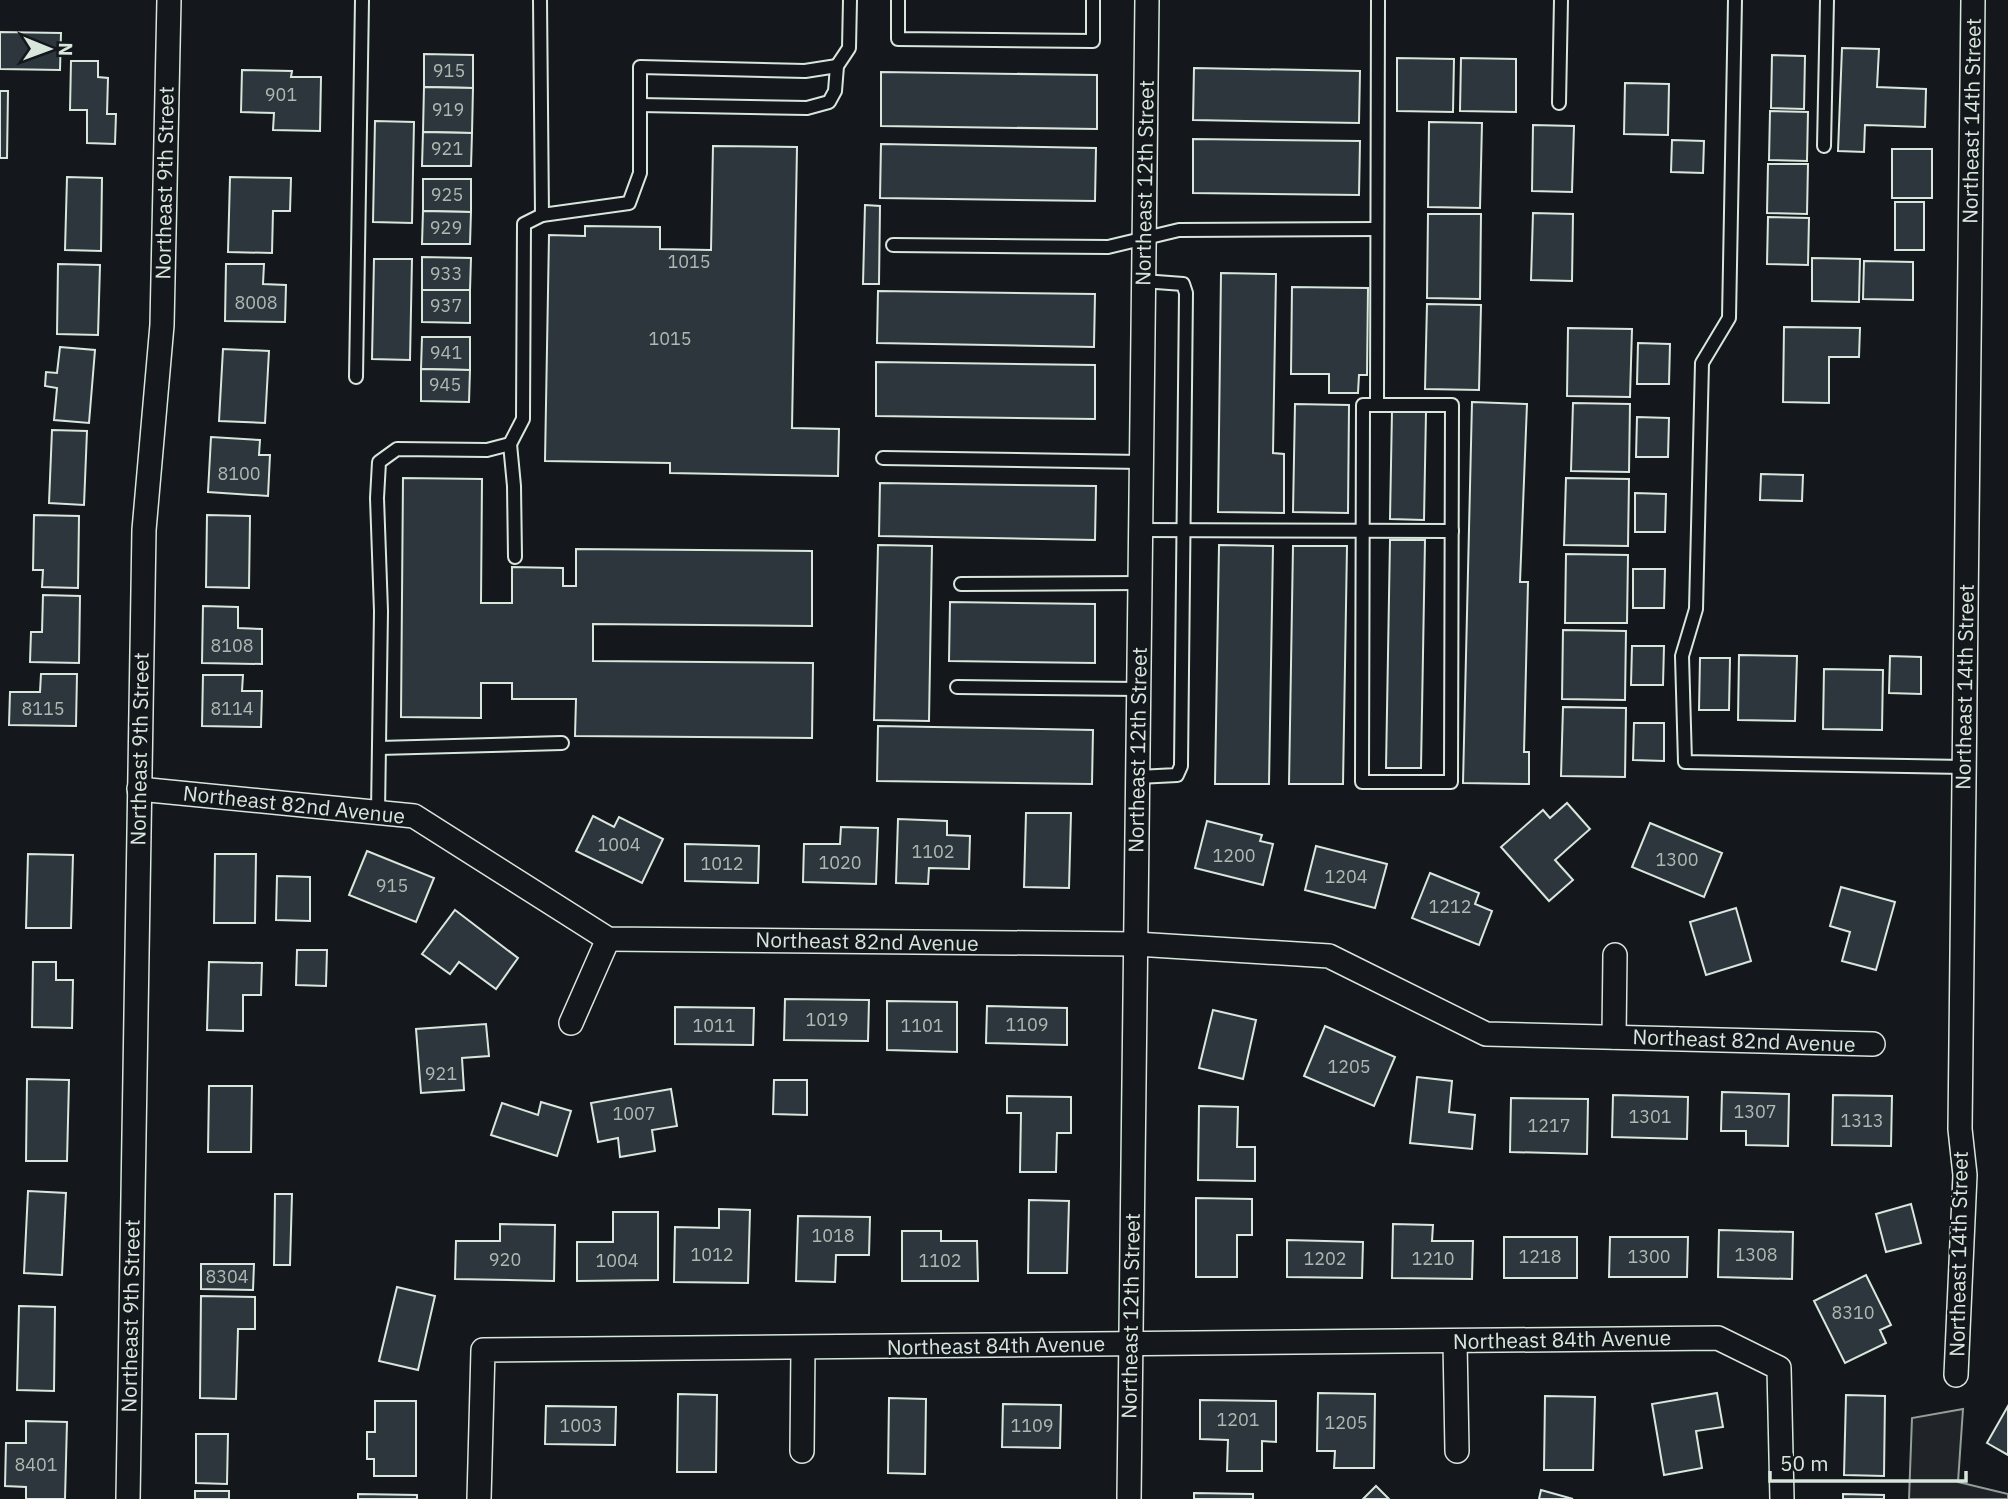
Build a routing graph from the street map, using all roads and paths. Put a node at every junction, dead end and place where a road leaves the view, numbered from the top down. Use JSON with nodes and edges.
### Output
{"nodes":[{"id":1,"x":169,"y":0,"type":"edge"},
{"id":2,"x":362,"y":0,"type":"edge"},
{"id":3,"x":540,"y":0,"type":"edge"},
{"id":4,"x":850,"y":0,"type":"edge"},
{"id":5,"x":898,"y":0,"type":"edge"},
{"id":6,"x":1093,"y":0,"type":"edge"},
{"id":7,"x":1147,"y":0,"type":"edge"},
{"id":8,"x":1378,"y":0,"type":"edge"},
{"id":9,"x":1561,"y":0,"type":"edge"},
{"id":10,"x":1735,"y":0,"type":"edge"},
{"id":11,"x":1827,"y":0,"type":"edge"},
{"id":12,"x":1973,"y":0,"type":"edge"},
{"id":13,"x":837,"y":66,"type":"junction"},
{"id":14,"x":1559,"y":103,"type":"dead end"},
{"id":15,"x":640,"y":105,"type":"junction"},
{"id":16,"x":1824,"y":146,"type":"dead end"},
{"id":17,"x":542,"y":215,"type":"junction"},
{"id":18,"x":1377,"y":229,"type":"junction"},
{"id":19,"x":1144,"y":238,"type":"junction"},
{"id":20,"x":893,"y":245,"type":"dead end"},
{"id":21,"x":1143,"y":281,"type":"junction"},
{"id":22,"x":356,"y":377,"type":"dead end"},
{"id":23,"x":1377,"y":405,"type":"junction"},
{"id":24,"x":510,"y":444,"type":"junction"},
{"id":25,"x":883,"y":458,"type":"dead end"},
{"id":26,"x":1142,"y":462,"type":"junction"},
{"id":27,"x":1141,"y":530,"type":"junction"},
{"id":28,"x":1184,"y":530,"type":"junction"},
{"id":29,"x":1363,"y":531,"type":"junction"},
{"id":30,"x":1452,"y":531,"type":"junction"},
{"id":31,"x":515,"y":557,"type":"dead end"},
{"id":32,"x":1140,"y":583,"type":"junction"},
{"id":33,"x":961,"y":584,"type":"dead end"},
{"id":34,"x":957,"y":687,"type":"dead end"},
{"id":35,"x":1139,"y":689,"type":"junction"},
{"id":36,"x":562,"y":743,"type":"dead end"},
{"id":37,"x":379,"y":748,"type":"junction"},
{"id":38,"x":1964,"y":767,"type":"junction"},
{"id":39,"x":1138,"y":777,"type":"junction"},
{"id":40,"x":139,"y":789,"type":"junction"},
{"id":41,"x":377,"y":812,"type":"junction"},
{"id":42,"x":608,"y":939,"type":"junction"},
{"id":43,"x":1136,"y":944,"type":"junction"},
{"id":44,"x":1615,"y":956,"type":"dead end"},
{"id":45,"x":571,"y":1023,"type":"dead end"},
{"id":46,"x":1614,"y":1037,"type":"junction"},
{"id":47,"x":1873,"y":1044,"type":"dead end"},
{"id":48,"x":1455,"y":1342,"type":"junction"},
{"id":49,"x":1130,"y":1345,"type":"junction"},
{"id":50,"x":803,"y":1348,"type":"junction"},
{"id":51,"x":1956,"y":1375,"type":"dead end"},
{"id":52,"x":802,"y":1451,"type":"dead end"},
{"id":53,"x":1457,"y":1451,"type":"dead end"},
{"id":54,"x":128,"y":1499,"type":"edge"},
{"id":55,"x":479,"y":1499,"type":"edge"},
{"id":56,"x":1129,"y":1499,"type":"edge"},
{"id":57,"x":1782,"y":1499,"type":"edge"}],
"edges":[{"from":1,"to":40,"type":"street","name":"Northeast 9th Street"},
{"from":2,"to":22,"type":"lane"},
{"from":3,"to":17,"type":"lane"},
{"from":4,"to":13,"type":"lane"},
{"from":5,"to":6,"type":"lane"},
{"from":7,"to":19,"type":"street","name":"Northeast 12th Street"},
{"from":8,"to":18,"type":"lane"},
{"from":9,"to":14,"type":"lane"},
{"from":10,"to":38,"type":"lane"},
{"from":11,"to":16,"type":"lane"},
{"from":12,"to":38,"type":"street","name":"Northeast 14th Street"},
{"from":13,"to":15,"type":"lane"},
{"from":13,"to":15,"type":"lane"},
{"from":15,"to":17,"type":"lane"},
{"from":17,"to":24,"type":"lane"},
{"from":18,"to":19,"type":"lane"},
{"from":18,"to":23,"type":"lane"},
{"from":19,"to":20,"type":"lane"},
{"from":19,"to":21,"type":"street","name":"Northeast 12th Street"},
{"from":21,"to":26,"type":"street","name":"Northeast 12th Street"},
{"from":21,"to":28,"type":"lane"},
{"from":23,"to":29,"type":"lane"},
{"from":23,"to":30,"type":"lane"},
{"from":24,"to":31,"type":"lane"},
{"from":24,"to":37,"type":"lane"},
{"from":25,"to":26,"type":"lane"},
{"from":26,"to":27,"type":"street","name":"Northeast 12th Street"},
{"from":27,"to":28,"type":"lane"},
{"from":27,"to":32,"type":"street","name":"Northeast 12th Street"},
{"from":28,"to":29,"type":"lane"},
{"from":28,"to":39,"type":"lane"},
{"from":29,"to":30,"type":"lane"},
{"from":29,"to":30,"type":"lane"},
{"from":32,"to":33,"type":"lane"},
{"from":32,"to":35,"type":"street","name":"Northeast 12th Street"},
{"from":34,"to":35,"type":"lane"},
{"from":35,"to":39,"type":"street","name":"Northeast 12th Street"},
{"from":36,"to":37,"type":"lane"},
{"from":37,"to":41,"type":"lane"},
{"from":38,"to":51,"type":"street","name":"Northeast 14th Street"},
{"from":39,"to":43,"type":"street","name":"Northeast 12th Street"},
{"from":40,"to":41,"type":"street","name":"Northeast 82nd Avenue"},
{"from":40,"to":54,"type":"street","name":"Northeast 9th Street"},
{"from":41,"to":42,"type":"street","name":"Northeast 82nd Avenue"},
{"from":42,"to":43,"type":"street","name":"Northeast 82nd Avenue"},
{"from":42,"to":45,"type":"street"},
{"from":43,"to":46,"type":"street","name":"Northeast 82nd Avenue"},
{"from":43,"to":49,"type":"street","name":"Northeast 12th Street"},
{"from":44,"to":46,"type":"street","name":"Northeast 82nd Avenue"},
{"from":46,"to":47,"type":"street","name":"Northeast 82nd Avenue"},
{"from":48,"to":49,"type":"street","name":"Northeast 84th Avenue"},
{"from":48,"to":53,"type":"street"},
{"from":48,"to":57,"type":"street","name":"Northeast 84th Avenue"},
{"from":49,"to":50,"type":"street","name":"Northeast 84th Avenue"},
{"from":49,"to":56,"type":"street","name":"Northeast 12th Street"},
{"from":50,"to":52,"type":"street"},
{"from":50,"to":55,"type":"street","name":"Northeast 84th Avenue"}]}
